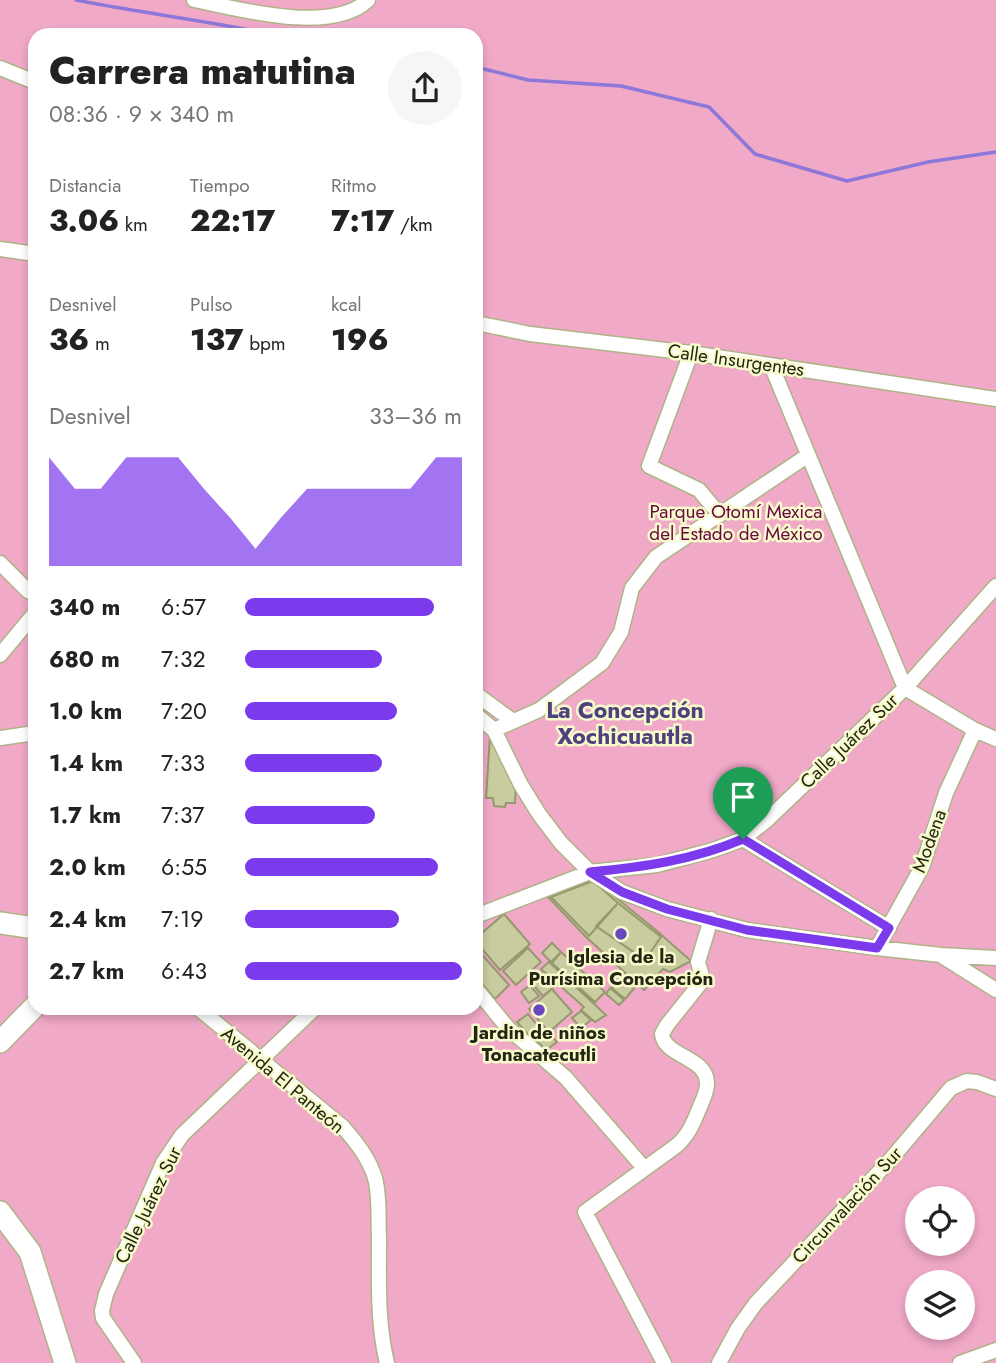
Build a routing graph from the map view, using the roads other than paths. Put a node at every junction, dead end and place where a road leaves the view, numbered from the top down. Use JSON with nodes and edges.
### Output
{"nodes":[{"id":1,"x":194,"y":0,"type":"edge"},
{"id":2,"x":368,"y":0,"type":"edge"},
{"id":3,"x":0,"y":68,"type":"edge"},
{"id":4,"x":28,"y":79,"type":"edge"},
{"id":5,"x":0,"y":249,"type":"edge"},
{"id":6,"x":28,"y":253,"type":"edge"},
{"id":7,"x":483,"y":324,"type":"edge"},
{"id":8,"x":691,"y":353,"type":"junction"},
{"id":9,"x":771,"y":365,"type":"junction"},
{"id":10,"x":996,"y":399,"type":"edge"},
{"id":11,"x":807,"y":456,"type":"junction"},
{"id":12,"x":720,"y":514,"type":"junction"},
{"id":13,"x":0,"y":563,"type":"edge"},
{"id":14,"x":28,"y":585,"type":"edge"},
{"id":15,"x":996,"y":586,"type":"edge"},
{"id":16,"x":28,"y":621,"type":"edge"},
{"id":17,"x":0,"y":655,"type":"edge"},
{"id":18,"x":905,"y":688,"type":"junction"},
{"id":19,"x":483,"y":699,"type":"edge"},
{"id":20,"x":483,"y":721,"type":"edge"},
{"id":21,"x":513,"y":721,"type":"junction"},
{"id":22,"x":494,"y":730,"type":"junction"},
{"id":23,"x":975,"y":730,"type":"junction"},
{"id":24,"x":28,"y":734,"type":"edge"},
{"id":25,"x":0,"y":738,"type":"edge"},
{"id":26,"x":996,"y":738,"type":"edge"},
{"id":27,"x":743,"y":839,"type":"junction"},
{"id":28,"x":590,"y":872,"type":"junction"},
{"id":29,"x":483,"y":913,"type":"edge"},
{"id":30,"x":711,"y":919,"type":"junction"},
{"id":31,"x":0,"y":923,"type":"edge"},
{"id":32,"x":28,"y":927,"type":"edge"},
{"id":33,"x":889,"y":928,"type":"junction"},
{"id":34,"x":877,"y":948,"type":"junction"},
{"id":35,"x":941,"y":955,"type":"junction"},
{"id":36,"x":996,"y":958,"type":"edge"},
{"id":37,"x":996,"y":990,"type":"edge"},
{"id":38,"x":483,"y":998,"type":"edge"},
{"id":39,"x":28,"y":1013,"type":"edge"},
{"id":40,"x":207,"y":1015,"type":"edge"},
{"id":41,"x":308,"y":1015,"type":"edge"},
{"id":42,"x":0,"y":1042,"type":"edge"},
{"id":43,"x":261,"y":1059,"type":"junction"},
{"id":44,"x":996,"y":1089,"type":"edge"},
{"id":45,"x":644,"y":1168,"type":"junction"},
{"id":46,"x":0,"y":1212,"type":"edge"},
{"id":47,"x":996,"y":1350,"type":"edge"},
{"id":48,"x":65,"y":1363,"type":"edge"},
{"id":49,"x":134,"y":1363,"type":"edge"},
{"id":50,"x":387,"y":1363,"type":"edge"},
{"id":51,"x":664,"y":1363,"type":"edge"},
{"id":52,"x":719,"y":1363,"type":"edge"},
{"id":53,"x":961,"y":1363,"type":"edge"}],
"edges":[{"from":1,"to":2,"type":"street"},
{"from":3,"to":4,"type":"street"},
{"from":5,"to":6,"type":"street"},
{"from":7,"to":8,"type":"street","name":"Calle Insurgentes"},
{"from":8,"to":9,"type":"street","name":"Calle Insurgentes"},
{"from":8,"to":12,"type":"street"},
{"from":9,"to":10,"type":"street","name":"Calle Insurgentes"},
{"from":9,"to":11,"type":"street"},
{"from":11,"to":12,"type":"street"},
{"from":11,"to":18,"type":"street"},
{"from":12,"to":21,"type":"street"},
{"from":13,"to":14,"type":"street"},
{"from":15,"to":18,"type":"street","name":"Calle Juárez Sur"},
{"from":16,"to":17,"type":"street"},
{"from":18,"to":23,"type":"street"},
{"from":18,"to":27,"type":"street","name":"Calle Juárez Sur"},
{"from":19,"to":21,"type":"street"},
{"from":20,"to":22,"type":"street"},
{"from":21,"to":22,"type":"street"},
{"from":22,"to":28,"type":"street"},
{"from":23,"to":26,"type":"street"},
{"from":23,"to":33,"type":"street","name":"Modena"},
{"from":24,"to":25,"type":"street"},
{"from":27,"to":28,"type":"street","name":"Calle Juárez Sur"},
{"from":27,"to":33,"type":"street"},
{"from":28,"to":29,"type":"street","name":"Calle Juárez Sur"},
{"from":28,"to":30,"type":"street"},
{"from":30,"to":34,"type":"street"},
{"from":30,"to":45,"type":"street"},
{"from":31,"to":32,"type":"main road"},
{"from":33,"to":34,"type":"street","name":"Modena"},
{"from":34,"to":35,"type":"street"},
{"from":35,"to":36,"type":"street"},
{"from":35,"to":37,"type":"street"},
{"from":38,"to":45,"type":"street"},
{"from":39,"to":42,"type":"main road"},
{"from":40,"to":43,"type":"street","name":"Avenida El Panteón"},
{"from":41,"to":43,"type":"street","name":"Calle Juárez Sur"},
{"from":43,"to":49,"type":"street","name":"Calle Juárez Sur"},
{"from":43,"to":50,"type":"street","name":"Avenida El Panteón"},
{"from":44,"to":52,"type":"street","name":"Circunvalación Sur"},
{"from":45,"to":51,"type":"street"},
{"from":46,"to":48,"type":"main road"},
{"from":47,"to":53,"type":"street"}]}
